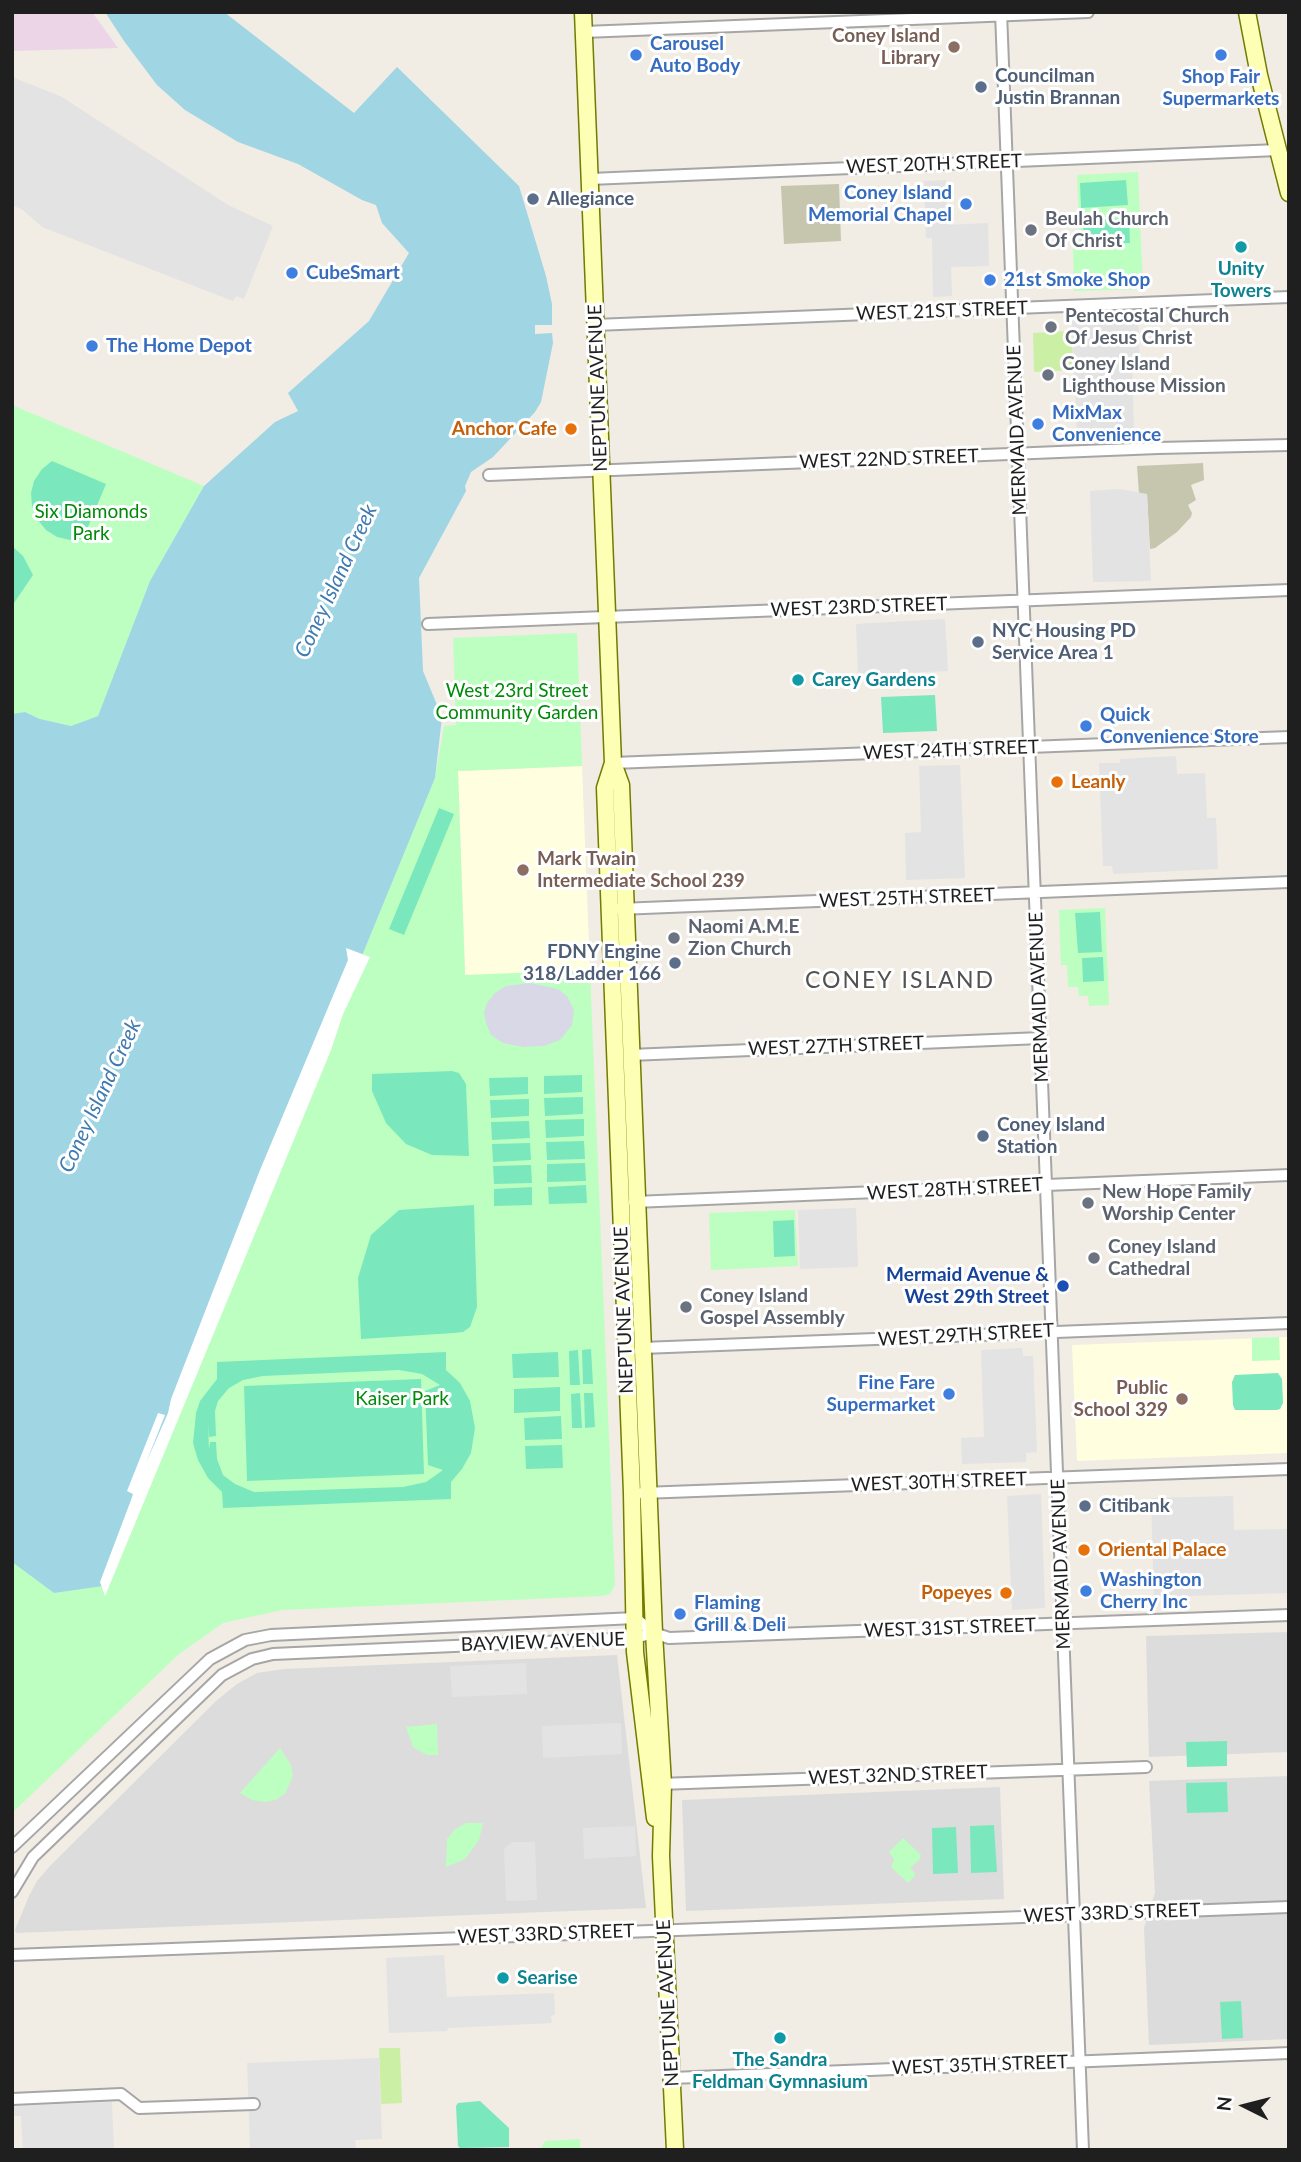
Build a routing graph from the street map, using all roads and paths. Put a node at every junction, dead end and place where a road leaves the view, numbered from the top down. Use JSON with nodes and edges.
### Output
{"nodes":[{"id":1,"x":583,"y":12,"type":"edge"},
{"id":2,"x":1088,"y":12,"type":"edge"},
{"id":3,"x":1247,"y":12,"type":"edge"},
{"id":4,"x":1001,"y":14,"type":"edge"},
{"id":5,"x":584,"y":32,"type":"junction"},
{"id":6,"x":1278,"y":150,"type":"junction"},
{"id":7,"x":1007,"y":162,"type":"junction"},
{"id":8,"x":590,"y":179,"type":"junction"},
{"id":9,"x":1289,"y":193,"type":"edge"},
{"id":10,"x":1289,"y":297,"type":"edge"},
{"id":11,"x":1013,"y":308,"type":"junction"},
{"id":12,"x":595,"y":324,"type":"junction"},
{"id":13,"x":1289,"y":444,"type":"edge"},
{"id":14,"x":1018,"y":454,"type":"junction"},
{"id":15,"x":601,"y":471,"type":"junction"},
{"id":16,"x":489,"y":475,"type":"dead end"},
{"id":17,"x":1289,"y":590,"type":"edge"},
{"id":18,"x":1024,"y":601,"type":"junction"},
{"id":19,"x":606,"y":618,"type":"junction"},
{"id":20,"x":428,"y":624,"type":"dead end"},
{"id":21,"x":1289,"y":737,"type":"edge"},
{"id":22,"x":1030,"y":747,"type":"junction"},
{"id":23,"x":613,"y":763,"type":"junction"},
{"id":24,"x":1289,"y":883,"type":"edge"},
{"id":25,"x":1035,"y":893,"type":"junction"},
{"id":26,"x":617,"y":909,"type":"junction"},
{"id":27,"x":1041,"y":1038,"type":"junction"},
{"id":28,"x":630,"y":1055,"type":"junction"},
{"id":29,"x":1289,"y":1175,"type":"edge"},
{"id":30,"x":1046,"y":1185,"type":"junction"},
{"id":31,"x":628,"y":1202,"type":"junction"},
{"id":32,"x":1289,"y":1323,"type":"edge"},
{"id":33,"x":1052,"y":1331,"type":"junction"},
{"id":34,"x":642,"y":1348,"type":"junction"},
{"id":35,"x":1289,"y":1469,"type":"edge"},
{"id":36,"x":1058,"y":1477,"type":"junction"},
{"id":37,"x":632,"y":1493,"type":"junction"},
{"id":38,"x":649,"y":1493,"type":"junction"},
{"id":39,"x":1289,"y":1615,"type":"edge"},
{"id":40,"x":635,"y":1618,"type":"junction"},
{"id":41,"x":1064,"y":1624,"type":"junction"},
{"id":42,"x":654,"y":1633,"type":"junction"},
{"id":43,"x":635,"y":1639,"type":"junction"},
{"id":44,"x":1146,"y":1767,"type":"dead end"},
{"id":45,"x":1069,"y":1769,"type":"junction"},
{"id":46,"x":656,"y":1784,"type":"junction"},
{"id":47,"x":12,"y":1847,"type":"edge"},
{"id":48,"x":12,"y":1892,"type":"edge"},
{"id":49,"x":1289,"y":1906,"type":"edge"},
{"id":50,"x":1075,"y":1915,"type":"junction"},
{"id":51,"x":665,"y":1930,"type":"junction"},
{"id":52,"x":12,"y":1955,"type":"edge"},
{"id":53,"x":1289,"y":2053,"type":"edge"},
{"id":54,"x":1080,"y":2061,"type":"junction"},
{"id":55,"x":672,"y":2078,"type":"junction"},
{"id":56,"x":12,"y":2099,"type":"edge"},
{"id":57,"x":254,"y":2104,"type":"dead end"},
{"id":58,"x":675,"y":2150,"type":"edge"},
{"id":59,"x":1083,"y":2150,"type":"edge"}],
"edges":[{"from":1,"to":5,"type":"main road","name":"NEPTUNE AVENUE"},
{"from":2,"to":4,"type":"street"},
{"from":3,"to":6,"type":"main road"},
{"from":4,"to":5,"type":"street"},
{"from":4,"to":7,"type":"street","name":"MERMAID AVENUE"},
{"from":5,"to":8,"type":"main road","name":"NEPTUNE AVENUE"},
{"from":6,"to":7,"type":"street","name":"WEST 20TH STREET"},
{"from":6,"to":9,"type":"main road"},
{"from":7,"to":8,"type":"street","name":"WEST 20TH STREET"},
{"from":7,"to":11,"type":"street","name":"MERMAID AVENUE"},
{"from":8,"to":12,"type":"main road","name":"NEPTUNE AVENUE"},
{"from":10,"to":11,"type":"street","name":"WEST 21ST STREET"},
{"from":11,"to":12,"type":"street","name":"WEST 21ST STREET"},
{"from":11,"to":14,"type":"street","name":"MERMAID AVENUE"},
{"from":12,"to":15,"type":"main road","name":"NEPTUNE AVENUE"},
{"from":13,"to":14,"type":"street","name":"WEST 22ND STREET"},
{"from":14,"to":15,"type":"street","name":"WEST 22ND STREET"},
{"from":14,"to":18,"type":"street","name":"MERMAID AVENUE"},
{"from":15,"to":16,"type":"street","name":"WEST 22ND STREET"},
{"from":15,"to":19,"type":"main road","name":"NEPTUNE AVENUE"},
{"from":17,"to":18,"type":"street","name":"WEST 23RD STREET"},
{"from":18,"to":19,"type":"street","name":"WEST 23RD STREET"},
{"from":18,"to":22,"type":"street","name":"MERMAID AVENUE"},
{"from":19,"to":20,"type":"street","name":"WEST 23RD STREET"},
{"from":19,"to":23,"type":"main road","name":"NEPTUNE AVENUE"},
{"from":21,"to":22,"type":"street","name":"WEST 24TH STREET"},
{"from":22,"to":23,"type":"street","name":"WEST 24TH STREET"},
{"from":22,"to":25,"type":"street","name":"MERMAID AVENUE"},
{"from":23,"to":26,"type":"main road","name":"NEPTUNE AVENUE"},
{"from":24,"to":25,"type":"street","name":"WEST 25TH STREET"},
{"from":25,"to":26,"type":"street","name":"WEST 25TH STREET"},
{"from":25,"to":27,"type":"street","name":"MERMAID AVENUE"},
{"from":26,"to":28,"type":"main road","name":"NEPTUNE AVENUE"},
{"from":26,"to":31,"type":"main road","name":"NEPTUNE AVENUE"},
{"from":27,"to":28,"type":"street","name":"WEST 27TH STREET"},
{"from":27,"to":30,"type":"street","name":"MERMAID AVENUE"},
{"from":28,"to":31,"type":"main road","name":"NEPTUNE AVENUE"},
{"from":29,"to":30,"type":"street","name":"WEST 28TH STREET"},
{"from":30,"to":31,"type":"street","name":"WEST 28TH STREET"},
{"from":30,"to":33,"type":"street","name":"MERMAID AVENUE"},
{"from":31,"to":34,"type":"main road","name":"NEPTUNE AVENUE"},
{"from":31,"to":37,"type":"main road","name":"NEPTUNE AVENUE"},
{"from":32,"to":33,"type":"street","name":"WEST 29TH STREET"},
{"from":33,"to":34,"type":"street","name":"WEST 29TH STREET"},
{"from":33,"to":36,"type":"street","name":"MERMAID AVENUE"},
{"from":34,"to":38,"type":"main road","name":"NEPTUNE AVENUE"},
{"from":35,"to":36,"type":"street","name":"WEST 30TH STREET"},
{"from":36,"to":38,"type":"street","name":"WEST 30TH STREET"},
{"from":36,"to":41,"type":"street","name":"MERMAID AVENUE"},
{"from":37,"to":38,"type":"street","name":"WEST 30TH STREET"},
{"from":37,"to":40,"type":"main road","name":"NEPTUNE AVENUE"},
{"from":38,"to":42,"type":"main road","name":"NEPTUNE AVENUE"},
{"from":39,"to":41,"type":"street","name":"WEST 31ST STREET"},
{"from":40,"to":42,"type":"street","name":"BAYVIEW AVENUE"},
{"from":40,"to":43,"type":"main road","name":"NEPTUNE AVENUE"},
{"from":40,"to":47,"type":"street","name":"BAYVIEW AVENUE"},
{"from":41,"to":42,"type":"street","name":"WEST 31ST STREET"},
{"from":41,"to":45,"type":"street","name":"MERMAID AVENUE"},
{"from":42,"to":43,"type":"street","name":"BAYVIEW AVENUE"},
{"from":42,"to":46,"type":"main road","name":"NEPTUNE AVENUE"},
{"from":43,"to":46,"type":"main road","name":"NEPTUNE AVENUE"},
{"from":43,"to":48,"type":"street","name":"BAYVIEW AVENUE"},
{"from":44,"to":45,"type":"street","name":"WEST 32ND STREET"},
{"from":45,"to":46,"type":"street","name":"WEST 32ND STREET"},
{"from":45,"to":50,"type":"street","name":"MERMAID AVENUE"},
{"from":46,"to":51,"type":"main road","name":"NEPTUNE AVENUE"},
{"from":49,"to":50,"type":"street","name":"WEST 33RD STREET"},
{"from":50,"to":51,"type":"street","name":"WEST 33RD STREET"},
{"from":50,"to":54,"type":"street","name":"MERMAID AVENUE"},
{"from":51,"to":52,"type":"street","name":"WEST 33RD STREET"},
{"from":51,"to":55,"type":"main road","name":"NEPTUNE AVENUE"},
{"from":53,"to":54,"type":"street","name":"WEST 35TH STREET"},
{"from":54,"to":55,"type":"street","name":"WEST 35TH STREET"},
{"from":54,"to":59,"type":"street","name":"MERMAID AVENUE"},
{"from":55,"to":58,"type":"main road","name":"NEPTUNE AVENUE"},
{"from":56,"to":57,"type":"street"}]}
